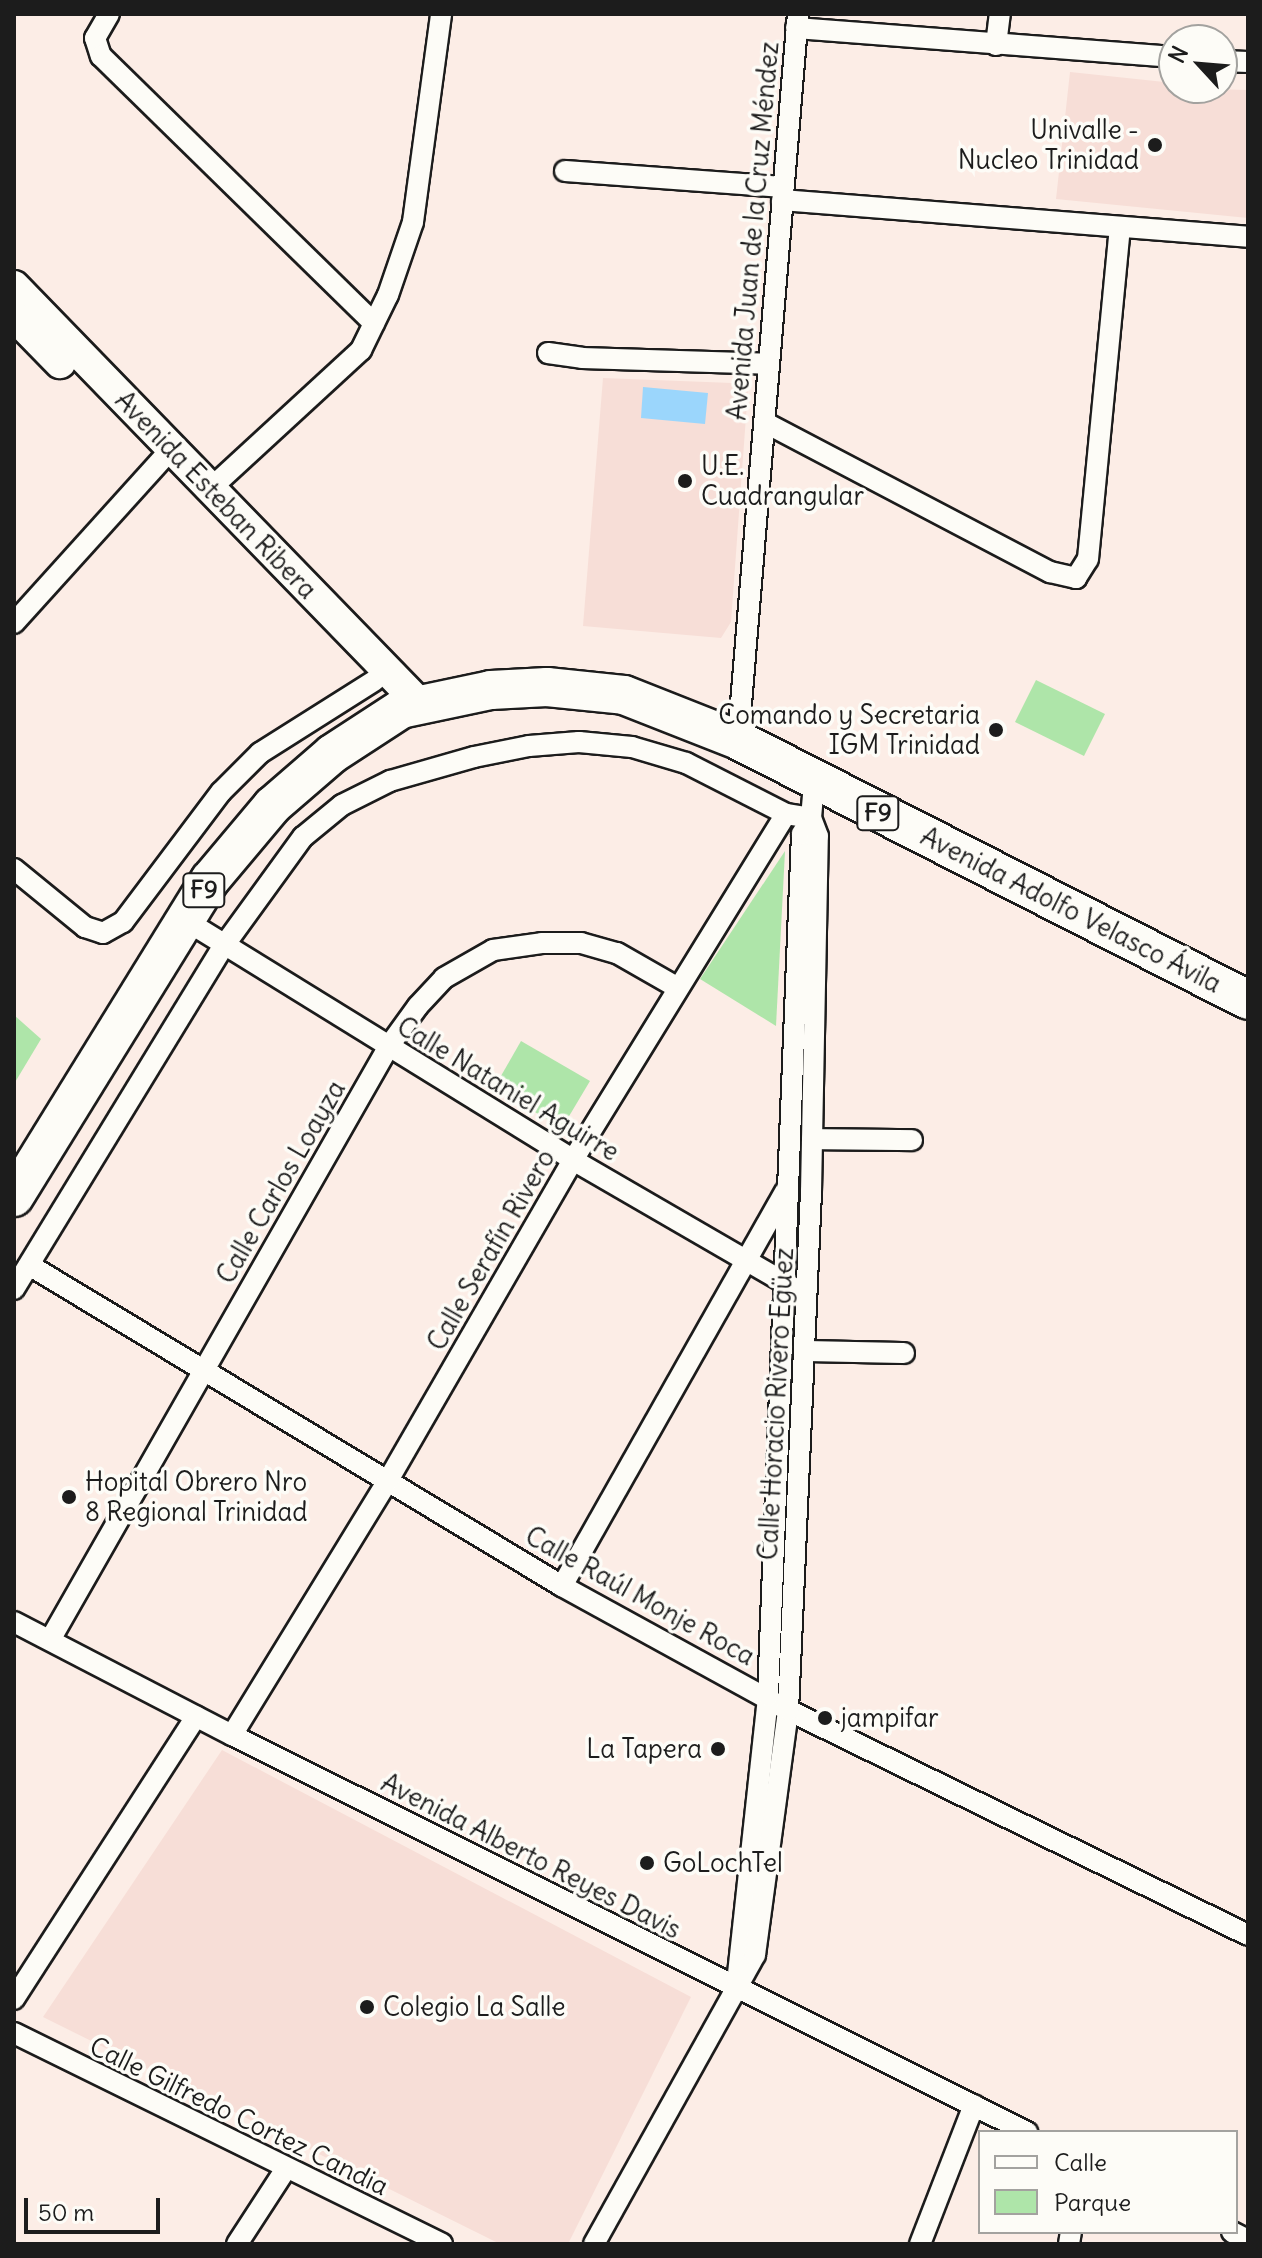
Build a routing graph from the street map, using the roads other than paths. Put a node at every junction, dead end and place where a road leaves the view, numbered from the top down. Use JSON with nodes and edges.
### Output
{"nodes":[{"id":1,"x":109,"y":14,"type":"edge"},
{"id":2,"x":441,"y":14,"type":"edge"},
{"id":3,"x":1000,"y":14,"type":"edge"},
{"id":4,"x":797,"y":21,"type":"edge"},
{"id":5,"x":996,"y":45,"type":"junction"},
{"id":6,"x":1158,"y":56,"type":"edge"},
{"id":7,"x":565,"y":171,"type":"dead end"},
{"id":8,"x":783,"y":193,"type":"junction"},
{"id":9,"x":1120,"y":228,"type":"junction"},
{"id":10,"x":1248,"y":237,"type":"edge"},
{"id":11,"x":14,"y":286,"type":"edge"},
{"id":12,"x":22,"y":321,"type":"edge"},
{"id":13,"x":374,"y":323,"type":"junction"},
{"id":14,"x":548,"y":353,"type":"dead end"},
{"id":15,"x":768,"y":364,"type":"junction"},
{"id":16,"x":764,"y":422,"type":"junction"},
{"id":17,"x":164,"y":456,"type":"junction"},
{"id":18,"x":211,"y":488,"type":"junction"},
{"id":19,"x":14,"y":623,"type":"edge"},
{"id":20,"x":374,"y":681,"type":"junction"},
{"id":21,"x":410,"y":706,"type":"junction"},
{"id":22,"x":738,"y":740,"type":"junction"},
{"id":23,"x":814,"y":780,"type":"junction"},
{"id":24,"x":786,"y":814,"type":"junction"},
{"id":25,"x":811,"y":818,"type":"junction"},
{"id":26,"x":14,"y":869,"type":"edge"},
{"id":27,"x":185,"y":920,"type":"junction"},
{"id":28,"x":223,"y":947,"type":"junction"},
{"id":29,"x":678,"y":988,"type":"junction"},
{"id":30,"x":1248,"y":1000,"type":"edge"},
{"id":31,"x":389,"y":1046,"type":"junction"},
{"id":32,"x":812,"y":1139,"type":"junction"},
{"id":33,"x":912,"y":1140,"type":"dead end"},
{"id":34,"x":573,"y":1160,"type":"junction"},
{"id":35,"x":788,"y":1187,"type":"junction"},
{"id":36,"x":811,"y":1192,"type":"junction"},
{"id":37,"x":14,"y":1197,"type":"edge"},
{"id":38,"x":747,"y":1262,"type":"junction"},
{"id":39,"x":29,"y":1265,"type":"junction"},
{"id":40,"x":786,"y":1283,"type":"junction"},
{"id":41,"x":14,"y":1289,"type":"edge"},
{"id":42,"x":808,"y":1298,"type":"junction"},
{"id":43,"x":805,"y":1351,"type":"junction"},
{"id":44,"x":904,"y":1353,"type":"dead end"},
{"id":45,"x":203,"y":1370,"type":"junction"},
{"id":46,"x":387,"y":1482,"type":"junction"},
{"id":47,"x":562,"y":1586,"type":"junction"},
{"id":48,"x":14,"y":1622,"type":"edge"},
{"id":49,"x":50,"y":1640,"type":"junction"},
{"id":50,"x":768,"y":1696,"type":"junction"},
{"id":51,"x":788,"y":1710,"type":"junction"},
{"id":52,"x":196,"y":1717,"type":"junction"},
{"id":53,"x":232,"y":1735,"type":"junction"},
{"id":54,"x":1248,"y":1935,"type":"edge"},
{"id":55,"x":737,"y":1987,"type":"junction"},
{"id":56,"x":14,"y":1999,"type":"edge"},
{"id":57,"x":14,"y":2033,"type":"edge"},
{"id":58,"x":974,"y":2105,"type":"junction"},
{"id":59,"x":1023,"y":2130,"type":"edge"},
{"id":60,"x":285,"y":2170,"type":"junction"},
{"id":61,"x":237,"y":2244,"type":"edge"},
{"id":62,"x":442,"y":2244,"type":"edge"},
{"id":63,"x":594,"y":2244,"type":"edge"},
{"id":64,"x":920,"y":2244,"type":"edge"}],
"edges":[{"from":1,"to":13,"type":"street"},
{"from":2,"to":13,"type":"street"},
{"from":3,"to":5,"type":"street"},
{"from":4,"to":5,"type":"street"},
{"from":4,"to":8,"type":"street","name":"Avenida Juan de la Cruz Méndez"},
{"from":5,"to":6,"type":"street"},
{"from":7,"to":8,"type":"street"},
{"from":8,"to":9,"type":"street"},
{"from":8,"to":15,"type":"street","name":"Avenida Juan de la Cruz Méndez"},
{"from":9,"to":10,"type":"street"},
{"from":9,"to":16,"type":"street"},
{"from":11,"to":12,"type":"main road","name":"Avenida Esteban Ribera"},
{"from":12,"to":17,"type":"main road","name":"Avenida Esteban Ribera"},
{"from":13,"to":18,"type":"street"},
{"from":14,"to":15,"type":"street"},
{"from":15,"to":16,"type":"street","name":"Avenida Juan de la Cruz Méndez"},
{"from":16,"to":22,"type":"street","name":"Avenida Juan de la Cruz Méndez"},
{"from":17,"to":18,"type":"main road","name":"Avenida Esteban Ribera"},
{"from":17,"to":19,"type":"street"},
{"from":17,"to":20,"type":"main road","name":"Avenida Esteban Ribera"},
{"from":18,"to":21,"type":"main road","name":"Avenida Esteban Ribera"},
{"from":20,"to":21,"type":"main road","name":"Avenida Esteban Ribera"},
{"from":20,"to":26,"type":"street"},
{"from":21,"to":22,"type":"highway","name":"Avenida Adolfo Velasco Ávila","number":"F9"},
{"from":21,"to":27,"type":"highway","number":"F9"},
{"from":22,"to":23,"type":"highway","name":"Avenida Adolfo Velasco Ávila","number":"F9"},
{"from":23,"to":25,"type":"street","name":"Calle Horacio Rivero Egüez"},
{"from":23,"to":30,"type":"highway","name":"Avenida Adolfo Velasco Ávila","number":"F9"},
{"from":24,"to":25,"type":"street"},
{"from":24,"to":28,"type":"street"},
{"from":24,"to":29,"type":"street","name":"Calle Serafín Rivero"},
{"from":25,"to":32,"type":"street","name":"Calle Horacio Rivero Egüez"},
{"from":25,"to":35,"type":"street","name":"Calle Horacio Rivero Egüez"},
{"from":27,"to":28,"type":"street","name":"Calle Nataniel Aguirre"},
{"from":27,"to":37,"type":"highway","number":"F9"},
{"from":28,"to":31,"type":"street","name":"Calle Nataniel Aguirre"},
{"from":28,"to":39,"type":"street"},
{"from":29,"to":31,"type":"street","name":"Calle Carlos Loayza"},
{"from":29,"to":34,"type":"street","name":"Calle Serafín Rivero"},
{"from":31,"to":34,"type":"street","name":"Calle Nataniel Aguirre"},
{"from":31,"to":45,"type":"street","name":"Calle Carlos Loayza"},
{"from":32,"to":33,"type":"street"},
{"from":32,"to":36,"type":"street","name":"Calle Horacio Rivero Egüez"},
{"from":34,"to":38,"type":"street","name":"Calle Nataniel Aguirre"},
{"from":34,"to":46,"type":"street","name":"Calle Serafín Rivero"},
{"from":35,"to":36,"type":"street"},
{"from":35,"to":38,"type":"street"},
{"from":35,"to":40,"type":"street","name":"Calle Horacio Rivero Egüez"},
{"from":36,"to":42,"type":"street","name":"Calle Horacio Rivero Egüez"},
{"from":38,"to":40,"type":"street","name":"Calle Nataniel Aguirre"},
{"from":38,"to":47,"type":"street"},
{"from":39,"to":41,"type":"street"},
{"from":39,"to":45,"type":"street","name":"Calle Raúl Monje Roca"},
{"from":40,"to":42,"type":"street","name":"Calle Nataniel Aguirre"},
{"from":40,"to":50,"type":"street","name":"Calle Horacio Rivero Egüez"},
{"from":42,"to":43,"type":"street","name":"Calle Horacio Rivero Egüez"},
{"from":43,"to":44,"type":"street"},
{"from":43,"to":51,"type":"street","name":"Calle Horacio Rivero Egüez"},
{"from":45,"to":46,"type":"street","name":"Calle Raúl Monje Roca"},
{"from":45,"to":49,"type":"street","name":"Calle Carlos Loayza"},
{"from":46,"to":47,"type":"street","name":"Calle Raúl Monje Roca"},
{"from":46,"to":53,"type":"street","name":"Calle Serafín Rivero"},
{"from":47,"to":50,"type":"street","name":"Calle Raúl Monje Roca"},
{"from":48,"to":49,"type":"street","name":"Avenida Alberto Reyes Davis"},
{"from":49,"to":52,"type":"street","name":"Avenida Alberto Reyes Davis"},
{"from":50,"to":51,"type":"street","name":"Calle Raúl Monje Roca"},
{"from":50,"to":55,"type":"street","name":"Calle Horacio Rivero Egüez"},
{"from":51,"to":54,"type":"street","name":"Calle Raúl Monje Roca"},
{"from":51,"to":55,"type":"street","name":"Calle Horacio Rivero Egüez"},
{"from":52,"to":53,"type":"street","name":"Avenida Alberto Reyes Davis"},
{"from":52,"to":56,"type":"street"},
{"from":53,"to":55,"type":"street","name":"Avenida Alberto Reyes Davis"},
{"from":55,"to":58,"type":"street","name":"Avenida Alberto Reyes Davis"},
{"from":55,"to":63,"type":"street","name":"Calle Horacio Rivero Egüez"},
{"from":57,"to":60,"type":"street","name":"Calle Gilfredo Cortez Candia"},
{"from":58,"to":59,"type":"street","name":"Avenida Alberto Reyes Davis"},
{"from":58,"to":64,"type":"street"},
{"from":60,"to":61,"type":"street"},
{"from":60,"to":62,"type":"street","name":"Calle Gilfredo Cortez Candia"}]}
